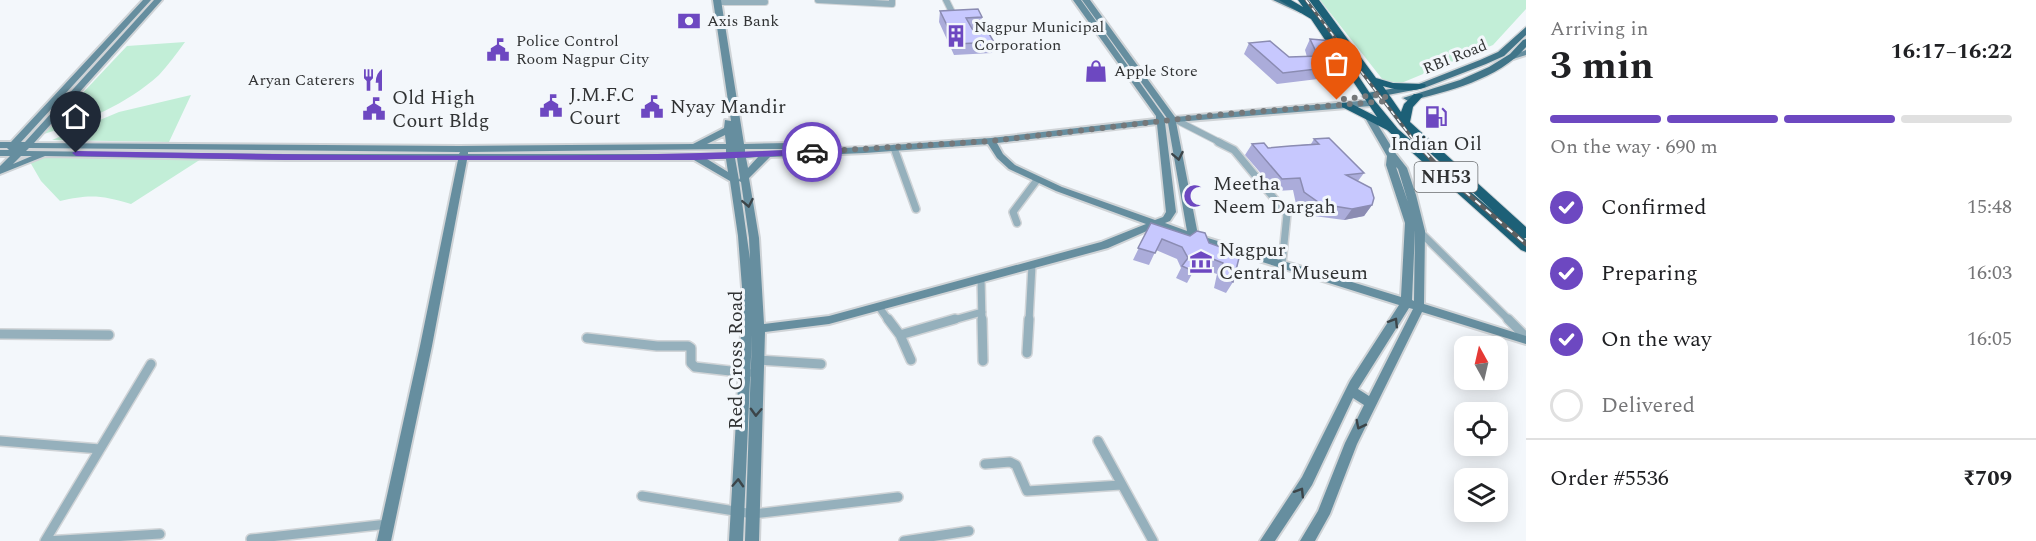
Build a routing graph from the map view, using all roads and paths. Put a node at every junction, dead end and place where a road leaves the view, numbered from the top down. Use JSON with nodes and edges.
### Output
{"nodes":[{"id":1,"x":147,"y":0,"type":"edge"},
{"id":2,"x":158,"y":0,"type":"edge"},
{"id":3,"x":818,"y":0,"type":"edge"},
{"id":4,"x":892,"y":0,"type":"edge"},
{"id":5,"x":946,"y":0,"type":"edge"},
{"id":6,"x":1077,"y":0,"type":"edge"},
{"id":7,"x":1086,"y":0,"type":"edge"},
{"id":8,"x":1284,"y":0,"type":"edge"},
{"id":9,"x":1303,"y":0,"type":"edge"},
{"id":10,"x":715,"y":1,"type":"edge"},
{"id":11,"x":765,"y":2,"type":"dead end"},
{"id":12,"x":951,"y":9,"type":"edge"},
{"id":13,"x":1314,"y":12,"type":"edge"},
{"id":14,"x":1526,"y":30,"type":"edge"},
{"id":15,"x":1526,"y":42,"type":"edge"},
{"id":16,"x":1519,"y":54,"type":"edge"},
{"id":17,"x":1373,"y":80,"type":"junction"},
{"id":18,"x":1419,"y":91,"type":"junction"},
{"id":19,"x":1385,"y":98,"type":"junction"},
{"id":20,"x":1369,"y":100,"type":"junction"},
{"id":21,"x":1346,"y":105,"type":"junction"},
{"id":22,"x":1368,"y":116,"type":"junction"},
{"id":23,"x":1168,"y":119,"type":"junction"},
{"id":24,"x":1399,"y":127,"type":"junction"},
{"id":25,"x":732,"y":129,"type":"junction"},
{"id":26,"x":991,"y":141,"type":"junction"},
{"id":27,"x":28,"y":144,"type":"junction"},
{"id":28,"x":778,"y":146,"type":"junction"},
{"id":29,"x":680,"y":148,"type":"junction"},
{"id":30,"x":894,"y":148,"type":"junction"},
{"id":31,"x":16,"y":149,"type":"junction"},
{"id":32,"x":736,"y":150,"type":"junction"},
{"id":33,"x":1,"y":152,"type":"edge"},
{"id":34,"x":52,"y":153,"type":"junction"},
{"id":35,"x":464,"y":153,"type":"junction"},
{"id":36,"x":769,"y":153,"type":"junction"},
{"id":37,"x":696,"y":157,"type":"junction"},
{"id":38,"x":0,"y":172,"type":"edge"},
{"id":39,"x":739,"y":180,"type":"junction"},
{"id":40,"x":1037,"y":180,"type":"junction"},
{"id":41,"x":916,"y":209,"type":"dead end"},
{"id":42,"x":1017,"y":223,"type":"dead end"},
{"id":43,"x":1159,"y":224,"type":"junction"},
{"id":44,"x":1415,"y":227,"type":"junction"},
{"id":45,"x":1526,"y":234,"type":"edge"},
{"id":46,"x":1193,"y":237,"type":"junction"},
{"id":47,"x":1526,"y":247,"type":"edge"},
{"id":48,"x":1282,"y":264,"type":"junction"},
{"id":49,"x":1032,"y":265,"type":"junction"},
{"id":50,"x":981,"y":279,"type":"junction"},
{"id":51,"x":1406,"y":303,"type":"junction"},
{"id":52,"x":879,"y":307,"type":"junction"},
{"id":53,"x":1419,"y":307,"type":"junction"},
{"id":54,"x":982,"y":312,"type":"junction"},
{"id":55,"x":0,"y":334,"type":"edge"},
{"id":56,"x":753,"y":334,"type":"junction"},
{"id":57,"x":110,"y":335,"type":"dead end"},
{"id":58,"x":900,"y":335,"type":"junction"},
{"id":59,"x":587,"y":338,"type":"dead end"},
{"id":60,"x":1525,"y":340,"type":"edge"},
{"id":61,"x":1027,"y":353,"type":"dead end"},
{"id":62,"x":754,"y":356,"type":"junction"},
{"id":63,"x":911,"y":360,"type":"dead end"},
{"id":64,"x":983,"y":361,"type":"dead end"},
{"id":65,"x":150,"y":364,"type":"dead end"},
{"id":66,"x":821,"y":364,"type":"dead end"},
{"id":67,"x":752,"y":374,"type":"junction"},
{"id":68,"x":1351,"y":391,"type":"junction"},
{"id":69,"x":1371,"y":403,"type":"junction"},
{"id":70,"x":0,"y":441,"type":"edge"},
{"id":71,"x":1098,"y":441,"type":"dead end"},
{"id":72,"x":100,"y":449,"type":"junction"},
{"id":73,"x":986,"y":464,"type":"dead end"},
{"id":74,"x":1121,"y":486,"type":"junction"},
{"id":75,"x":642,"y":496,"type":"dead end"},
{"id":76,"x":898,"y":497,"type":"dead end"},
{"id":77,"x":737,"y":511,"type":"junction"},
{"id":78,"x":753,"y":514,"type":"junction"},
{"id":79,"x":388,"y":524,"type":"junction"},
{"id":80,"x":969,"y":531,"type":"dead end"},
{"id":81,"x":160,"y":534,"type":"dead end"},
{"id":82,"x":251,"y":539,"type":"dead end"},
{"id":83,"x":45,"y":541,"type":"edge"},
{"id":84,"x":384,"y":541,"type":"edge"},
{"id":85,"x":736,"y":541,"type":"edge"},
{"id":86,"x":752,"y":541,"type":"edge"},
{"id":87,"x":904,"y":541,"type":"edge"},
{"id":88,"x":1153,"y":541,"type":"edge"},
{"id":89,"x":1267,"y":541,"type":"edge"},
{"id":90,"x":1307,"y":541,"type":"edge"}],
"edges":[{"from":1,"to":31,"type":"street"},
{"from":2,"to":27,"type":"street"},
{"from":3,"to":4,"type":"street"},
{"from":5,"to":12,"type":"street"},
{"from":6,"to":23,"type":"street"},
{"from":7,"to":23,"type":"street"},
{"from":8,"to":13,"type":"highway"},
{"from":9,"to":13,"type":"highway"},
{"from":10,"to":11,"type":"street"},
{"from":10,"to":25,"type":"street","name":"Red Cross Road"},
{"from":13,"to":17,"type":"highway"},
{"from":13,"to":20,"type":"highway"},
{"from":14,"to":18,"type":"main road","name":"RBI Road"},
{"from":15,"to":16,"type":"main road"},
{"from":16,"to":18,"type":"main road"},
{"from":17,"to":18,"type":"highway"},
{"from":17,"to":19,"type":"highway"},
{"from":18,"to":19,"type":"main road"},
{"from":18,"to":24,"type":"highway"},
{"from":19,"to":20,"type":"main road"},
{"from":19,"to":24,"type":"highway","number":"NH53"},
{"from":20,"to":21,"type":"street"},
{"from":20,"to":23,"type":"street"},
{"from":20,"to":24,"type":"highway","number":"NH53"},
{"from":21,"to":22,"type":"highway"},
{"from":21,"to":23,"type":"street"},
{"from":22,"to":24,"type":"highway"},
{"from":22,"to":44,"type":"street"},
{"from":23,"to":26,"type":"street"},
{"from":23,"to":28,"type":"street"},
{"from":23,"to":43,"type":"street"},
{"from":23,"to":46,"type":"street","one_way":true},
{"from":23,"to":48,"type":"street"},
{"from":24,"to":45,"type":"highway","number":"NH53"},
{"from":24,"to":47,"type":"highway","number":"NH53"},
{"from":25,"to":28,"type":"street"},
{"from":25,"to":29,"type":"street"},
{"from":25,"to":32,"type":"street","name":"Red Cross Road"},
{"from":26,"to":30,"type":"street"},
{"from":26,"to":40,"type":"street"},
{"from":27,"to":31,"type":"street"},
{"from":27,"to":35,"type":"street"},
{"from":28,"to":32,"type":"street"},
{"from":29,"to":32,"type":"street"},
{"from":29,"to":35,"type":"street"},
{"from":30,"to":36,"type":"street"},
{"from":30,"to":41,"type":"street"},
{"from":31,"to":33,"type":"street"},
{"from":31,"to":34,"type":"street"},
{"from":31,"to":38,"type":"street"},
{"from":32,"to":36,"type":"street"},
{"from":32,"to":37,"type":"street"},
{"from":32,"to":39,"type":"street","name":"Red Cross Road"},
{"from":34,"to":35,"type":"street"},
{"from":34,"to":38,"type":"street"},
{"from":35,"to":37,"type":"street"},
{"from":35,"to":79,"type":"street"},
{"from":36,"to":39,"type":"street"},
{"from":37,"to":39,"type":"street"},
{"from":39,"to":56,"type":"street","name":"Red Cross Road"},
{"from":40,"to":42,"type":"street"},
{"from":40,"to":43,"type":"street"},
{"from":43,"to":46,"type":"street"},
{"from":43,"to":49,"type":"street"},
{"from":44,"to":51,"type":"street"},
{"from":44,"to":53,"type":"street"},
{"from":44,"to":60,"type":"street"},
{"from":46,"to":48,"type":"street"},
{"from":48,"to":51,"type":"street"},
{"from":49,"to":50,"type":"street"},
{"from":49,"to":61,"type":"street"},
{"from":50,"to":52,"type":"street"},
{"from":50,"to":54,"type":"street"},
{"from":51,"to":53,"type":"street"},
{"from":68,"to":51,"type":"street","one_way":true},
{"from":52,"to":56,"type":"street"},
{"from":52,"to":58,"type":"street"},
{"from":53,"to":60,"type":"street"},
{"from":53,"to":69,"type":"street"},
{"from":54,"to":58,"type":"street"},
{"from":54,"to":64,"type":"street"},
{"from":55,"to":57,"type":"street"},
{"from":56,"to":62,"type":"street","name":"Red Cross Road"},
{"from":58,"to":63,"type":"street"},
{"from":59,"to":67,"type":"street"},
{"from":62,"to":66,"type":"street"},
{"from":62,"to":67,"type":"street","name":"Red Cross Road"},
{"from":65,"to":72,"type":"street"},
{"from":77,"to":67,"type":"street","name":"Red Cross Road","one_way":true},
{"from":67,"to":78,"type":"street","name":"Red Cross Road","one_way":true},
{"from":68,"to":69,"type":"street"},
{"from":89,"to":68,"type":"street","one_way":true},
{"from":69,"to":90,"type":"street","one_way":true},
{"from":70,"to":72,"type":"street"},
{"from":71,"to":74,"type":"street"},
{"from":72,"to":83,"type":"street"},
{"from":73,"to":74,"type":"street"},
{"from":74,"to":88,"type":"street"},
{"from":75,"to":77,"type":"street"},
{"from":76,"to":78,"type":"street"},
{"from":77,"to":78,"type":"street"},
{"from":77,"to":85,"type":"street","name":"Red Cross Road"},
{"from":78,"to":86,"type":"street","name":"Red Cross Road"},
{"from":79,"to":82,"type":"street"},
{"from":79,"to":84,"type":"street"},
{"from":80,"to":87,"type":"street"},
{"from":81,"to":83,"type":"street"}]}
